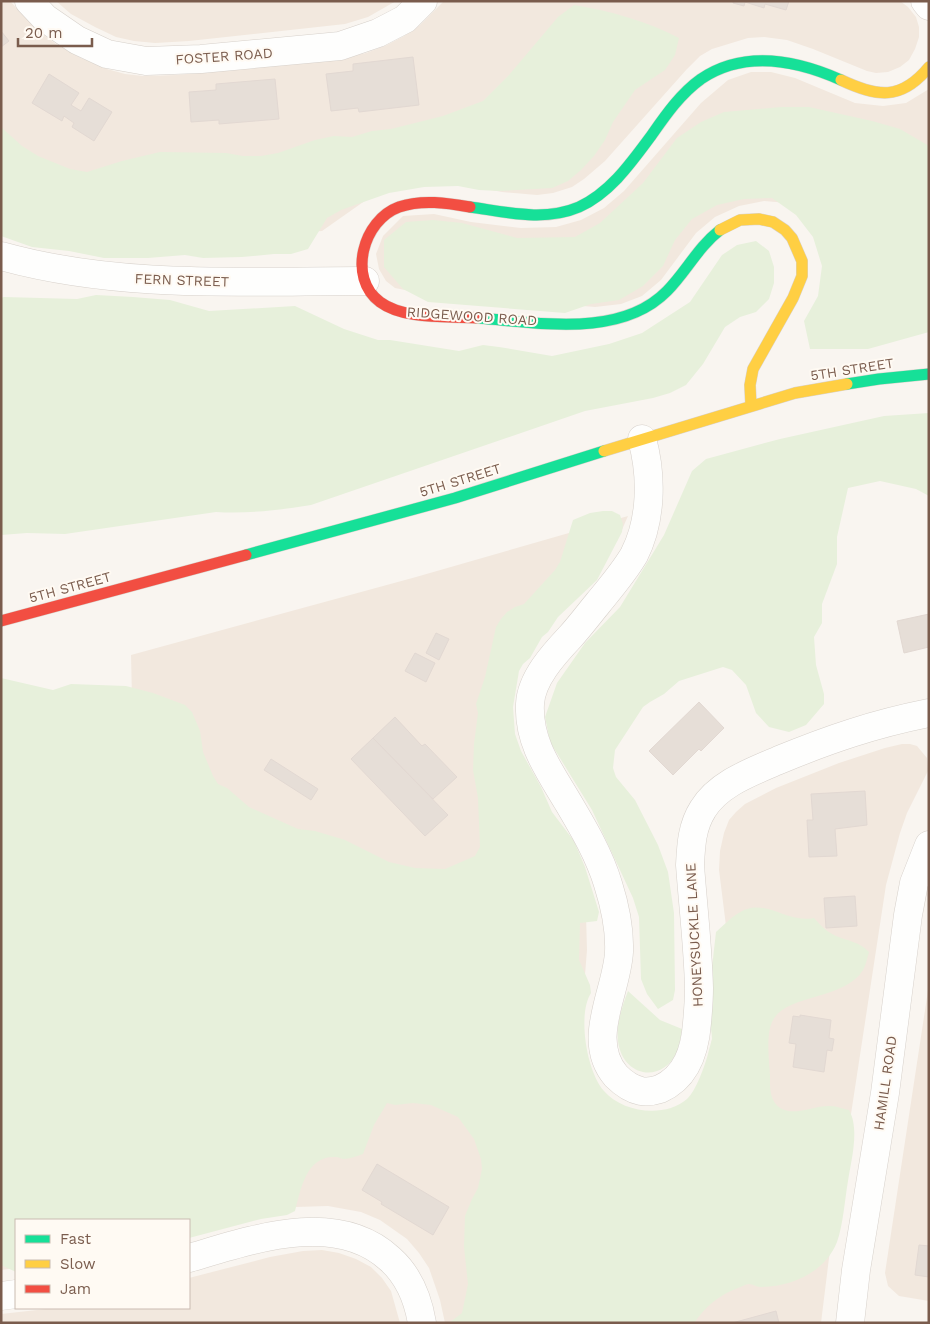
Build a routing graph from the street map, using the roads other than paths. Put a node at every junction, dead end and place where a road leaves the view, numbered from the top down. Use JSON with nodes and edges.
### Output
{"nodes":[{"id":1,"x":29,"y":1,"type":"edge"},
{"id":2,"x":423,"y":1,"type":"edge"},
{"id":3,"x":925,"y":1,"type":"edge"},
{"id":4,"x":929,"y":6,"type":"edge"},
{"id":5,"x":929,"y":67,"type":"edge"},
{"id":6,"x":1,"y":256,"type":"edge"},
{"id":7,"x":365,"y":280,"type":"junction"},
{"id":8,"x":929,"y":374,"type":"edge"},
{"id":9,"x":751,"y":406,"type":"junction"},
{"id":10,"x":642,"y":439,"type":"junction"},
{"id":11,"x":1,"y":621,"type":"edge"},
{"id":12,"x":929,"y":713,"type":"edge"},
{"id":13,"x":929,"y":845,"type":"edge"},
{"id":14,"x":190,"y":1258,"type":"edge"},
{"id":15,"x":15,"y":1294,"type":"edge"},
{"id":16,"x":1,"y":1296,"type":"edge"},
{"id":17,"x":857,"y":1321,"type":"edge"},
{"id":18,"x":422,"y":1323,"type":"edge"}],
"edges":[{"from":1,"to":2,"type":"street","name":"FOSTER ROAD"},
{"from":3,"to":4,"type":"street"},
{"from":5,"to":7,"type":"street","name":"RIDGEWOOD ROAD"},
{"from":6,"to":7,"type":"street","name":"FERN STREET"},
{"from":7,"to":9,"type":"street","name":"RIDGEWOOD ROAD"},
{"from":8,"to":9,"type":"street","name":"5TH STREET"},
{"from":9,"to":10,"type":"street","name":"5TH STREET"},
{"from":10,"to":11,"type":"street","name":"5TH STREET"},
{"from":10,"to":12,"type":"street","name":"HONEYSUCKLE LANE"},
{"from":13,"to":17,"type":"street","name":"HAMILL ROAD"},
{"from":14,"to":18,"type":"street"},
{"from":15,"to":16,"type":"street"}]}
